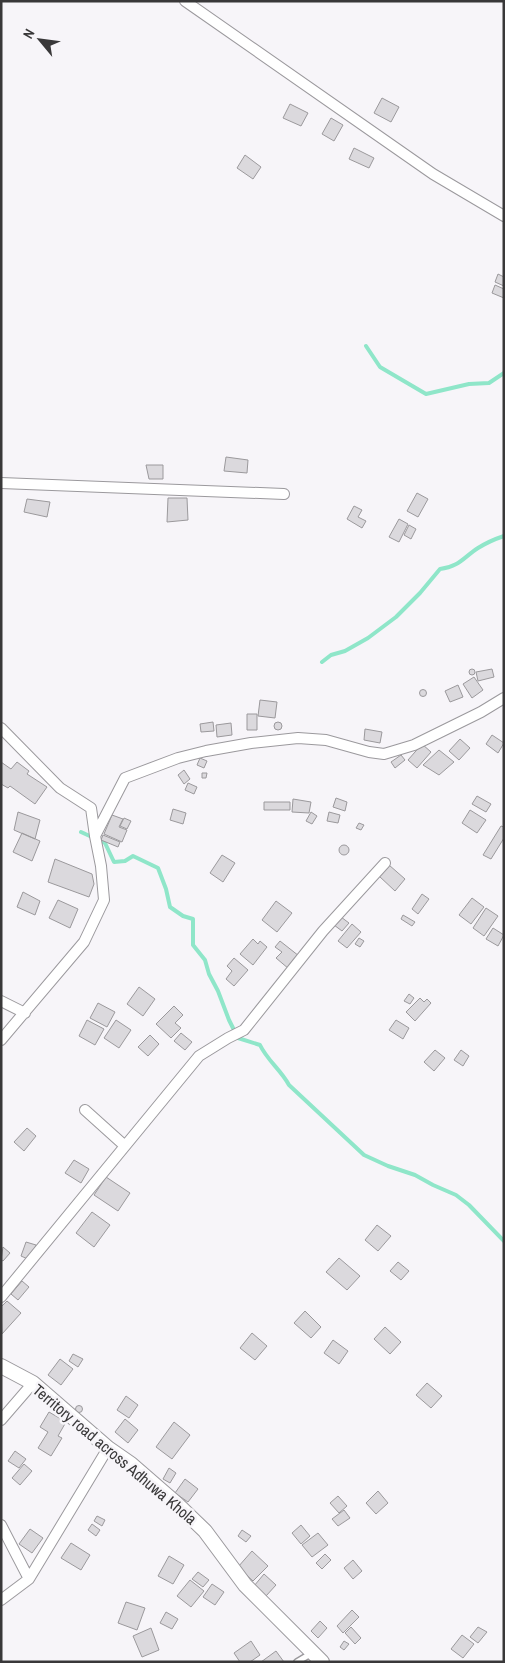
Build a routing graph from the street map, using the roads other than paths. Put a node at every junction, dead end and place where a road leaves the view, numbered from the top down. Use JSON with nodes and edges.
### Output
{"nodes":[{"id":1,"x":185,"y":1,"type":"edge"},
{"id":2,"x":504,"y":216,"type":"edge"},
{"id":3,"x":1,"y":484,"type":"edge"},
{"id":4,"x":284,"y":494,"type":"dead end"},
{"id":5,"x":504,"y":698,"type":"edge"},
{"id":6,"x":1,"y":728,"type":"edge"},
{"id":7,"x":96,"y":836,"type":"junction"},
{"id":8,"x":384,"y":863,"type":"dead end"},
{"id":9,"x":1,"y":1001,"type":"edge"},
{"id":10,"x":25,"y":1013,"type":"junction"},
{"id":11,"x":1,"y":1040,"type":"edge"},
{"id":12,"x":85,"y":1110,"type":"dead end"},
{"id":13,"x":125,"y":1146,"type":"junction"},
{"id":14,"x":1,"y":1297,"type":"edge"},
{"id":15,"x":1,"y":1366,"type":"edge"},
{"id":16,"x":33,"y":1383,"type":"junction"},
{"id":17,"x":1,"y":1420,"type":"edge"},
{"id":18,"x":108,"y":1448,"type":"junction"},
{"id":19,"x":1,"y":1525,"type":"edge"},
{"id":20,"x":29,"y":1579,"type":"junction"},
{"id":21,"x":1,"y":1600,"type":"edge"},
{"id":22,"x":317,"y":1657,"type":"edge"},
{"id":23,"x":297,"y":1662,"type":"edge"}],
"edges":[{"from":1,"to":2,"type":"street"},
{"from":3,"to":4,"type":"street"},
{"from":5,"to":7,"type":"street"},
{"from":6,"to":7,"type":"street"},
{"from":7,"to":10,"type":"street"},
{"from":8,"to":13,"type":"street"},
{"from":9,"to":10,"type":"street"},
{"from":10,"to":11,"type":"street"},
{"from":12,"to":13,"type":"street"},
{"from":13,"to":14,"type":"street"},
{"from":15,"to":16,"type":"street","name":"Territory road across Adhuwa Khola"},
{"from":16,"to":17,"type":"street"},
{"from":16,"to":18,"type":"street","name":"Territory road across Adhuwa Khola"},
{"from":18,"to":20,"type":"street"},
{"from":18,"to":22,"type":"street","name":"Territory road across Adhuwa Khola"},
{"from":19,"to":20,"type":"street"},
{"from":20,"to":21,"type":"street"},
{"from":22,"to":23,"type":"lane"}]}
